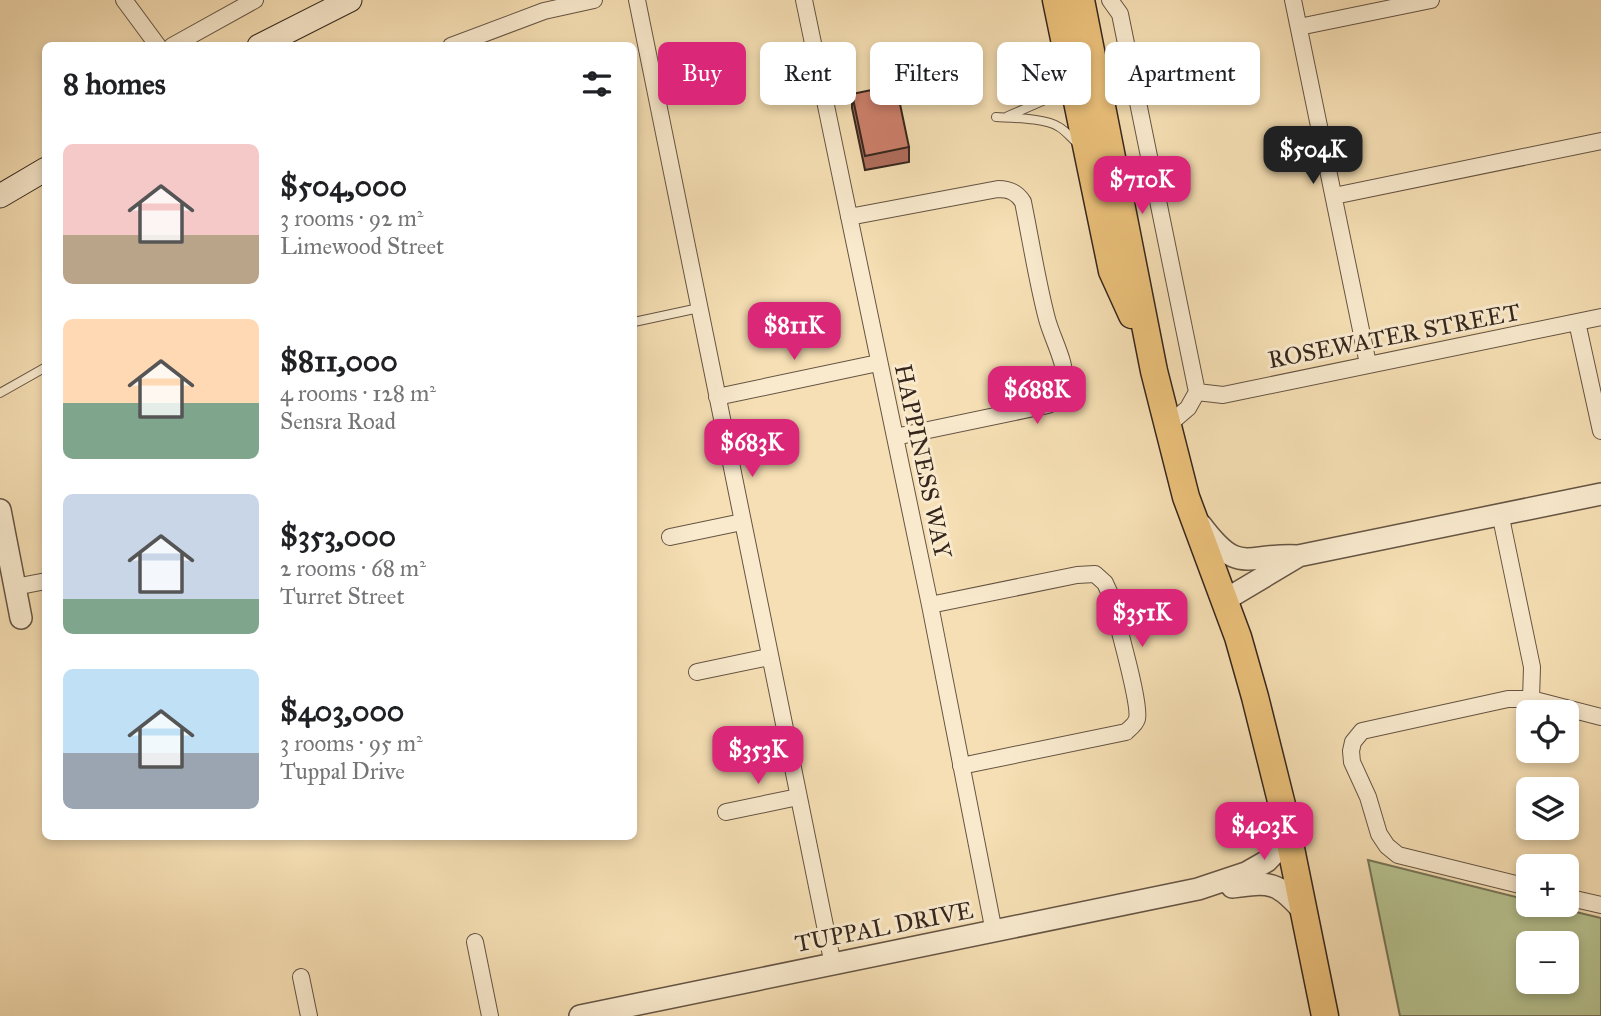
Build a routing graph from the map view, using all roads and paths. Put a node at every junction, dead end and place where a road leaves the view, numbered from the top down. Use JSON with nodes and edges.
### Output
{"nodes":[{"id":1,"x":124,"y":0,"type":"edge"},
{"id":2,"x":256,"y":0,"type":"edge"},
{"id":3,"x":350,"y":0,"type":"edge"},
{"id":4,"x":594,"y":0,"type":"edge"},
{"id":5,"x":637,"y":0,"type":"edge"},
{"id":6,"x":804,"y":0,"type":"edge"},
{"id":7,"x":1056,"y":0,"type":"edge"},
{"id":8,"x":1081,"y":0,"type":"edge"},
{"id":9,"x":1110,"y":0,"type":"edge"},
{"id":10,"x":1293,"y":0,"type":"edge"},
{"id":11,"x":1431,"y":0,"type":"edge"},
{"id":12,"x":1299,"y":27,"type":"junction"},
{"id":13,"x":155,"y":42,"type":"edge"},
{"id":14,"x":179,"y":42,"type":"edge"},
{"id":15,"x":266,"y":42,"type":"edge"},
{"id":16,"x":468,"y":42,"type":"edge"},
{"id":17,"x":1065,"y":42,"type":"edge"},
{"id":18,"x":1032,"y":105,"type":"edge"},
{"id":19,"x":1078,"y":105,"type":"edge"},
{"id":20,"x":1601,"y":141,"type":"edge"},
{"id":21,"x":1087,"y":151,"type":"junction"},
{"id":22,"x":42,"y":171,"type":"edge"},
{"id":23,"x":0,"y":196,"type":"edge"},
{"id":24,"x":1334,"y":196,"type":"junction"},
{"id":25,"x":849,"y":217,"type":"junction"},
{"id":26,"x":699,"y":308,"type":"junction"},
{"id":27,"x":1601,"y":317,"type":"edge"},
{"id":28,"x":637,"y":321,"type":"edge"},
{"id":29,"x":1577,"y":323,"type":"junction"},
{"id":30,"x":1147,"y":341,"type":"junction"},
{"id":31,"x":878,"y":363,"type":"junction"},
{"id":32,"x":1368,"y":365,"type":"junction"},
{"id":33,"x":42,"y":369,"type":"edge"},
{"id":34,"x":1197,"y":392,"type":"junction"},
{"id":35,"x":0,"y":393,"type":"edge"},
{"id":36,"x":717,"y":397,"type":"junction"},
{"id":37,"x":1167,"y":426,"type":"junction"},
{"id":38,"x":1601,"y":431,"type":"edge"},
{"id":39,"x":895,"y":437,"type":"junction"},
{"id":40,"x":1601,"y":494,"type":"edge"},
{"id":41,"x":0,"y":510,"type":"edge"},
{"id":42,"x":1500,"y":513,"type":"junction"},
{"id":43,"x":1192,"y":514,"type":"junction"},
{"id":44,"x":742,"y":522,"type":"junction"},
{"id":45,"x":670,"y":537,"type":"dead end"},
{"id":46,"x":1298,"y":556,"type":"junction"},
{"id":47,"x":42,"y":582,"type":"edge"},
{"id":48,"x":15,"y":587,"type":"junction"},
{"id":49,"x":1225,"y":600,"type":"junction"},
{"id":50,"x":930,"y":605,"type":"junction"},
{"id":51,"x":22,"y":618,"type":"dead end"},
{"id":52,"x":769,"y":657,"type":"junction"},
{"id":53,"x":697,"y":672,"type":"dead end"},
{"id":54,"x":1531,"y":699,"type":"junction"},
{"id":55,"x":1601,"y":717,"type":"edge"},
{"id":56,"x":961,"y":766,"type":"junction"},
{"id":57,"x":798,"y":797,"type":"junction"},
{"id":58,"x":726,"y":812,"type":"dead end"},
{"id":59,"x":1289,"y":838,"type":"junction"},
{"id":60,"x":1516,"y":884,"type":"edge"},
{"id":61,"x":1198,"y":889,"type":"junction"},
{"id":62,"x":1579,"y":900,"type":"edge"},
{"id":63,"x":1601,"y":905,"type":"edge"},
{"id":64,"x":1303,"y":911,"type":"junction"},
{"id":65,"x":994,"y":932,"type":"junction"},
{"id":66,"x":475,"y":942,"type":"dead end"},
{"id":67,"x":833,"y":965,"type":"junction"},
{"id":68,"x":301,"y":977,"type":"dead end"},
{"id":69,"x":310,"y":1016,"type":"edge"},
{"id":70,"x":490,"y":1016,"type":"edge"},
{"id":71,"x":580,"y":1016,"type":"edge"},
{"id":72,"x":1325,"y":1016,"type":"edge"}],
"edges":[{"from":1,"to":13,"type":"street"},
{"from":2,"to":14,"type":"street"},
{"from":3,"to":15,"type":"main road"},
{"from":4,"to":16,"type":"street"},
{"from":5,"to":26,"type":"street"},
{"from":6,"to":25,"type":"street","name":"HAPPINESS WAY"},
{"from":7,"to":17,"type":"main road"},
{"from":8,"to":30,"type":"main road"},
{"from":9,"to":34,"type":"street"},
{"from":10,"to":12,"type":"street"},
{"from":11,"to":12,"type":"street"},
{"from":12,"to":24,"type":"street"},
{"from":18,"to":21,"type":"lane"},
{"from":19,"to":21,"type":"main road"},
{"from":20,"to":24,"type":"street"},
{"from":21,"to":30,"type":"main road"},
{"from":22,"to":23,"type":"main road"},
{"from":24,"to":32,"type":"street"},
{"from":25,"to":31,"type":"street","name":"HAPPINESS WAY"},
{"from":25,"to":39,"type":"street"},
{"from":26,"to":28,"type":"lane"},
{"from":26,"to":36,"type":"street"},
{"from":27,"to":29,"type":"street","name":"ROSEWATER STREET"},
{"from":29,"to":32,"type":"street","name":"ROSEWATER STREET"},
{"from":29,"to":38,"type":"street"},
{"from":30,"to":37,"type":"main road"},
{"from":31,"to":36,"type":"street"},
{"from":31,"to":39,"type":"street","name":"HAPPINESS WAY"},
{"from":32,"to":34,"type":"street","name":"ROSEWATER STREET"},
{"from":33,"to":35,"type":"lane"},
{"from":34,"to":37,"type":"street"},
{"from":36,"to":44,"type":"street"},
{"from":37,"to":43,"type":"main road"},
{"from":39,"to":50,"type":"street","name":"HAPPINESS WAY"},
{"from":40,"to":42,"type":"street"},
{"from":41,"to":48,"type":"street"},
{"from":42,"to":46,"type":"street"},
{"from":42,"to":54,"type":"street"},
{"from":43,"to":46,"type":"street"},
{"from":43,"to":49,"type":"main road"},
{"from":44,"to":45,"type":"street"},
{"from":44,"to":52,"type":"street"},
{"from":46,"to":49,"type":"street"},
{"from":47,"to":48,"type":"street"},
{"from":48,"to":51,"type":"street"},
{"from":49,"to":59,"type":"main road"},
{"from":50,"to":56,"type":"street","name":"HAPPINESS WAY"},
{"from":50,"to":56,"type":"street"},
{"from":52,"to":53,"type":"street"},
{"from":52,"to":57,"type":"street"},
{"from":54,"to":55,"type":"street"},
{"from":54,"to":60,"type":"street"},
{"from":56,"to":65,"type":"street","name":"HAPPINESS WAY"},
{"from":57,"to":58,"type":"street"},
{"from":57,"to":67,"type":"street"},
{"from":59,"to":61,"type":"street","name":"TUPPAL DRIVE"},
{"from":59,"to":64,"type":"main road"},
{"from":61,"to":64,"type":"street","name":"TUPPAL DRIVE"},
{"from":61,"to":65,"type":"street","name":"TUPPAL DRIVE"},
{"from":62,"to":63,"type":"street"},
{"from":64,"to":72,"type":"main road"},
{"from":65,"to":67,"type":"street","name":"TUPPAL DRIVE"},
{"from":66,"to":70,"type":"street"},
{"from":67,"to":71,"type":"street","name":"TUPPAL DRIVE"},
{"from":68,"to":69,"type":"street"}]}
